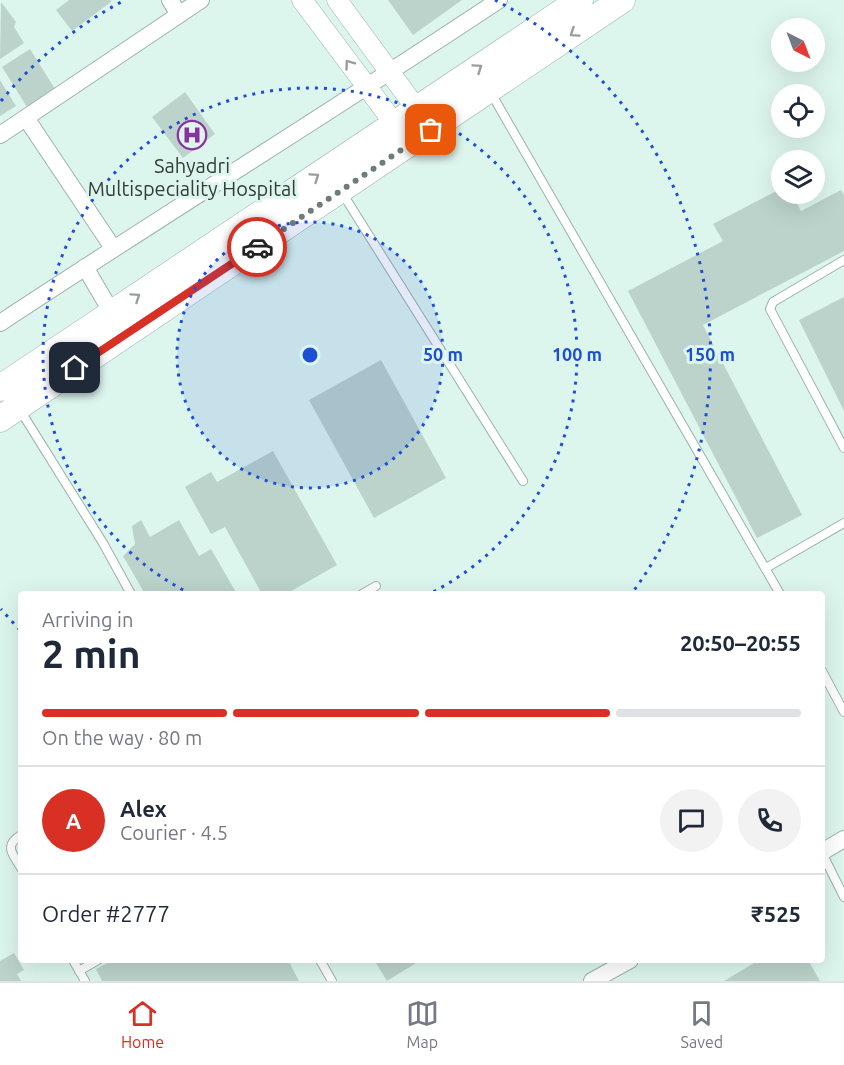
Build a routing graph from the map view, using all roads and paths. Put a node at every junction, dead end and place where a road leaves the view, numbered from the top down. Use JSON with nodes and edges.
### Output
{"nodes":[{"id":1,"x":170,"y":0,"type":"edge"},
{"id":2,"x":201,"y":0,"type":"edge"},
{"id":3,"x":302,"y":0,"type":"edge"},
{"id":4,"x":337,"y":0,"type":"edge"},
{"id":5,"x":499,"y":0,"type":"edge"},
{"id":6,"x":579,"y":0,"type":"edge"},
{"id":7,"x":622,"y":0,"type":"edge"},
{"id":8,"x":179,"y":15,"type":"junction"},
{"id":9,"x":389,"y":73,"type":"junction"},
{"id":10,"x":367,"y":88,"type":"junction"},
{"id":11,"x":490,"y":90,"type":"junction"},
{"id":12,"x":416,"y":109,"type":"junction"},
{"id":13,"x":26,"y":118,"type":"junction"},
{"id":14,"x":395,"y":124,"type":"junction"},
{"id":15,"x":431,"y":130,"type":"junction"},
{"id":16,"x":0,"y":135,"type":"edge"},
{"id":17,"x":410,"y":144,"type":"junction"},
{"id":18,"x":341,"y":191,"type":"junction"},
{"id":19,"x":113,"y":248,"type":"junction"},
{"id":20,"x":844,"y":260,"type":"edge"},
{"id":21,"x":85,"y":267,"type":"junction"},
{"id":22,"x":112,"y":313,"type":"junction"},
{"id":23,"x":0,"y":323,"type":"edge"},
{"id":24,"x":0,"y":388,"type":"edge"},
{"id":25,"x":9,"y":413,"type":"edge"},
{"id":26,"x":844,"y":448,"type":"edge"},
{"id":27,"x":523,"y":481,"type":"dead end"},
{"id":28,"x":844,"y":522,"type":"edge"},
{"id":29,"x":766,"y":568,"type":"junction"},
{"id":30,"x":376,"y":586,"type":"dead end"},
{"id":31,"x":129,"y":591,"type":"edge"},
{"id":32,"x":367,"y":591,"type":"edge"},
{"id":33,"x":778,"y":591,"type":"edge"},
{"id":34,"x":825,"y":677,"type":"edge"},
{"id":35,"x":844,"y":712,"type":"edge"},
{"id":36,"x":18,"y":836,"type":"edge"},
{"id":37,"x":844,"y":839,"type":"edge"},
{"id":38,"x":825,"y":850,"type":"edge"},
{"id":39,"x":825,"y":858,"type":"edge"},
{"id":40,"x":18,"y":863,"type":"edge"},
{"id":41,"x":844,"y":897,"type":"edge"},
{"id":42,"x":75,"y":963,"type":"edge"},
{"id":43,"x":92,"y":963,"type":"edge"},
{"id":44,"x":322,"y":963,"type":"edge"},
{"id":45,"x":625,"y":963,"type":"edge"},
{"id":46,"x":79,"y":970,"type":"junction"},
{"id":47,"x":594,"y":980,"type":"edge"},
{"id":48,"x":85,"y":981,"type":"edge"},
{"id":49,"x":332,"y":981,"type":"edge"}],
"edges":[{"from":1,"to":8,"type":"street"},
{"from":2,"to":8,"type":"street"},
{"from":10,"to":3,"type":"street","one_way":true},
{"from":4,"to":9,"type":"street"},
{"from":5,"to":9,"type":"street"},
{"from":12,"to":6,"type":"main road","one_way":true},
{"from":7,"to":11,"type":"main road","one_way":true},
{"from":8,"to":13,"type":"street"},
{"from":9,"to":10,"type":"street"},
{"from":9,"to":12,"type":"street"},
{"from":10,"to":14,"type":"street"},
{"from":10,"to":19,"type":"street"},
{"from":11,"to":15,"type":"main road"},
{"from":11,"to":29,"type":"lane"},
{"from":12,"to":14,"type":"main road"},
{"from":12,"to":15,"type":"street"},
{"from":13,"to":16,"type":"street"},
{"from":13,"to":19,"type":"street"},
{"from":14,"to":17,"type":"street"},
{"from":22,"to":14,"type":"main road","one_way":true},
{"from":15,"to":17,"type":"main road"},
{"from":17,"to":18,"type":"main road"},
{"from":18,"to":25,"type":"main road"},
{"from":18,"to":27,"type":"lane"},
{"from":19,"to":21,"type":"street"},
{"from":20,"to":26,"type":"lane"},
{"from":21,"to":22,"type":"street"},
{"from":21,"to":23,"type":"street"},
{"from":22,"to":24,"type":"main road"},
{"from":25,"to":31,"type":"lane"},
{"from":28,"to":29,"type":"lane"},
{"from":29,"to":33,"type":"lane"},
{"from":30,"to":32,"type":"lane"},
{"from":34,"to":35,"type":"lane"},
{"from":36,"to":40,"type":"lane"},
{"from":37,"to":38,"type":"street"},
{"from":39,"to":41,"type":"lane"},
{"from":42,"to":46,"type":"lane"},
{"from":43,"to":46,"type":"lane"},
{"from":44,"to":49,"type":"lane"},
{"from":45,"to":47,"type":"street"},
{"from":46,"to":48,"type":"lane"}]}
